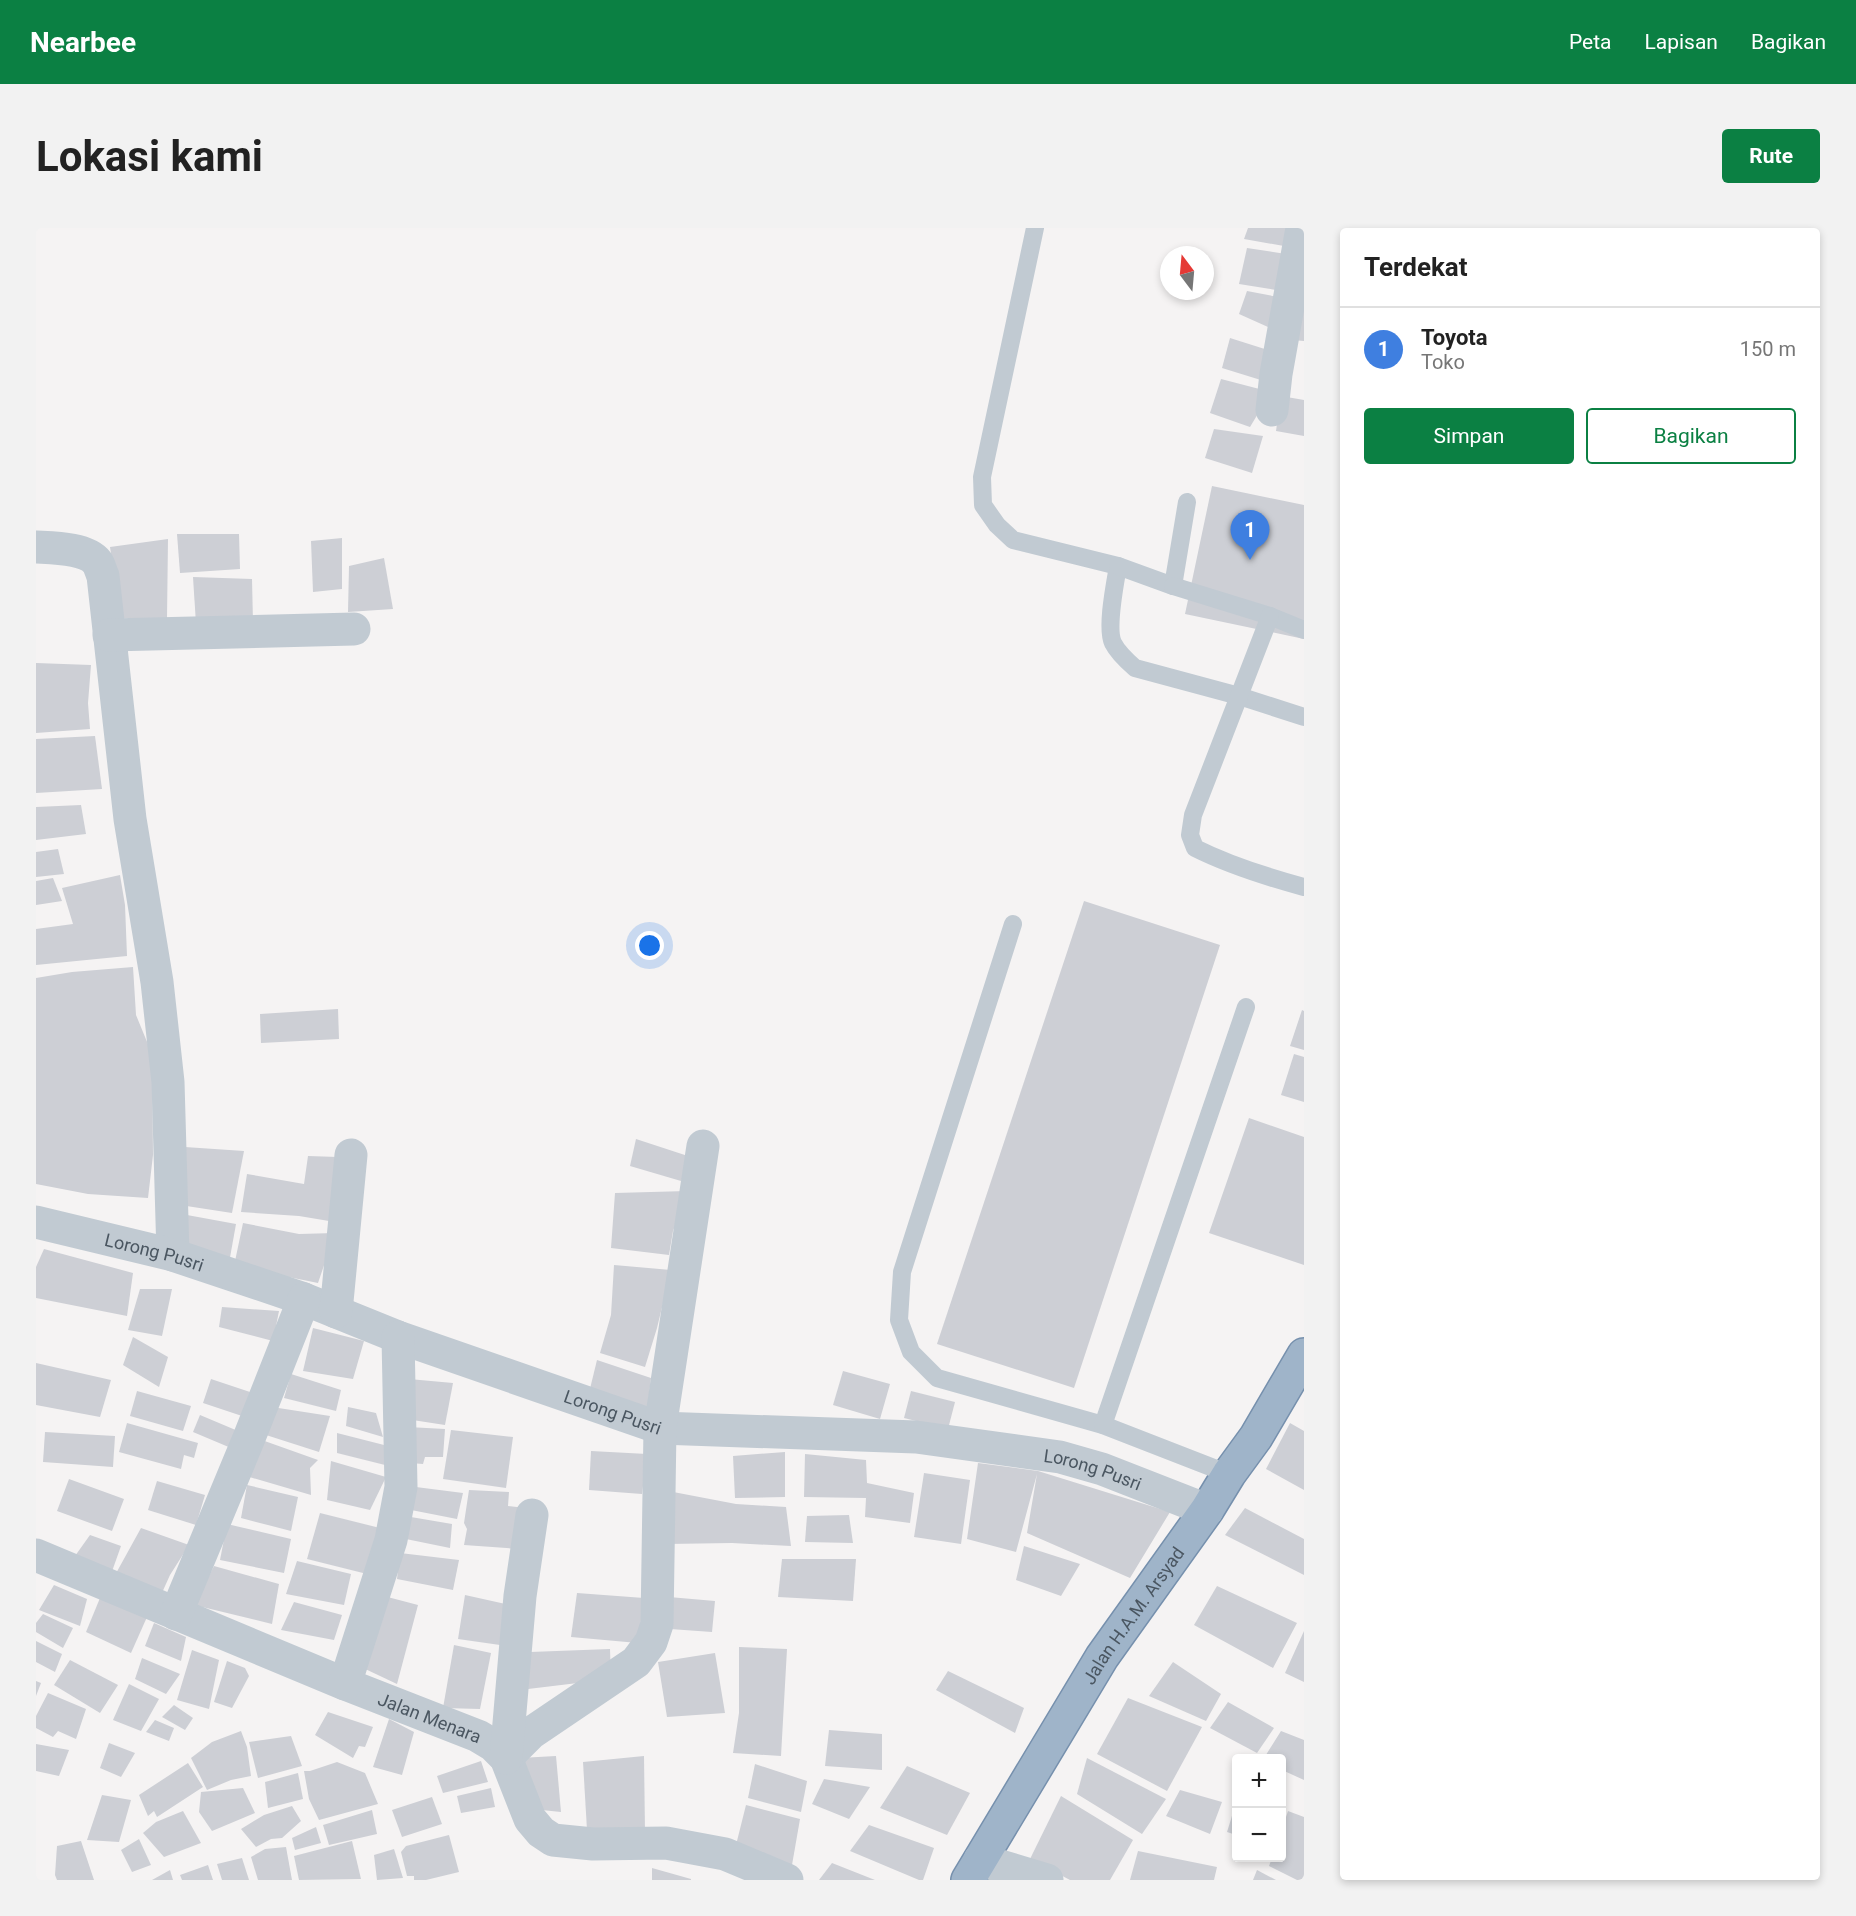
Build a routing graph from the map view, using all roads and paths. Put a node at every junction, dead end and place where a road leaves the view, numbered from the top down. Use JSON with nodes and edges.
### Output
{"nodes":[{"id":1,"x":1035,"y":228,"type":"edge"},
{"id":2,"x":1302,"y":242,"type":"edge"},
{"id":3,"x":1272,"y":410,"type":"dead end"},
{"id":4,"x":1187,"y":502,"type":"dead end"},
{"id":5,"x":36,"y":547,"type":"edge"},
{"id":6,"x":1118,"y":566,"type":"junction"},
{"id":7,"x":1173,"y":586,"type":"junction"},
{"id":8,"x":1270,"y":616,"type":"junction"},
{"id":9,"x":354,"y":629,"type":"dead end"},
{"id":10,"x":1304,"y":630,"type":"edge"},
{"id":11,"x":109,"y":635,"type":"junction"},
{"id":12,"x":1239,"y":696,"type":"junction"},
{"id":13,"x":1304,"y":717,"type":"edge"},
{"id":14,"x":1304,"y":887,"type":"edge"},
{"id":15,"x":1013,"y":924,"type":"dead end"},
{"id":16,"x":1246,"y":1006,"type":"dead end"},
{"id":17,"x":703,"y":1146,"type":"dead end"},
{"id":18,"x":351,"y":1155,"type":"dead end"},
{"id":19,"x":36,"y":1222,"type":"edge"},
{"id":20,"x":172,"y":1255,"type":"junction"},
{"id":21,"x":304,"y":1299,"type":"junction"},
{"id":22,"x":336,"y":1312,"type":"junction"},
{"id":23,"x":398,"y":1337,"type":"junction"},
{"id":24,"x":1304,"y":1355,"type":"edge"},
{"id":25,"x":1103,"y":1425,"type":"junction"},
{"id":26,"x":660,"y":1428,"type":"junction"},
{"id":27,"x":1229,"y":1474,"type":"junction"},
{"id":28,"x":1207,"y":1510,"type":"junction"},
{"id":29,"x":532,"y":1515,"type":"dead end"},
{"id":30,"x":36,"y":1555,"type":"edge"},
{"id":31,"x":176,"y":1614,"type":"junction"},
{"id":32,"x":345,"y":1684,"type":"junction"},
{"id":33,"x":506,"y":1758,"type":"junction"},
{"id":34,"x":974,"y":1870,"type":"edge"},
{"id":35,"x":787,"y":1880,"type":"edge"},
{"id":36,"x":1047,"y":1880,"type":"edge"}],
"edges":[{"from":1,"to":6,"type":"lane"},
{"from":2,"to":3,"type":"street"},
{"from":4,"to":7,"type":"lane"},
{"from":5,"to":11,"type":"street"},
{"from":6,"to":7,"type":"lane"},
{"from":6,"to":12,"type":"lane"},
{"from":7,"to":8,"type":"lane"},
{"from":8,"to":10,"type":"lane"},
{"from":8,"to":12,"type":"lane"},
{"from":9,"to":11,"type":"street"},
{"from":11,"to":20,"type":"street"},
{"from":12,"to":13,"type":"lane"},
{"from":12,"to":14,"type":"lane"},
{"from":15,"to":25,"type":"lane"},
{"from":16,"to":25,"type":"lane"},
{"from":17,"to":26,"type":"street"},
{"from":18,"to":22,"type":"street"},
{"from":19,"to":20,"type":"street","name":"Lorong Pusri"},
{"from":20,"to":21,"type":"street","name":"Lorong Pusri"},
{"from":21,"to":22,"type":"street","name":"Lorong Pusri"},
{"from":21,"to":31,"type":"street"},
{"from":22,"to":23,"type":"street","name":"Lorong Pusri"},
{"from":23,"to":26,"type":"street","name":"Lorong Pusri"},
{"from":23,"to":32,"type":"street"},
{"from":24,"to":27,"type":"highway","name":"Jalan H.A.M. Arsyad"},
{"from":25,"to":27,"type":"lane"},
{"from":26,"to":28,"type":"street","name":"Lorong Pusri"},
{"from":26,"to":33,"type":"street"},
{"from":27,"to":28,"type":"highway","name":"Jalan H.A.M. Arsyad"},
{"from":28,"to":34,"type":"highway","name":"Jalan H.A.M. Arsyad"},
{"from":29,"to":33,"type":"street"},
{"from":30,"to":31,"type":"street","name":"Jalan Menara"},
{"from":31,"to":32,"type":"street","name":"Jalan Menara"},
{"from":32,"to":33,"type":"street","name":"Jalan Menara"},
{"from":33,"to":35,"type":"street","name":"Jalan Menara"},
{"from":34,"to":36,"type":"street"}]}
